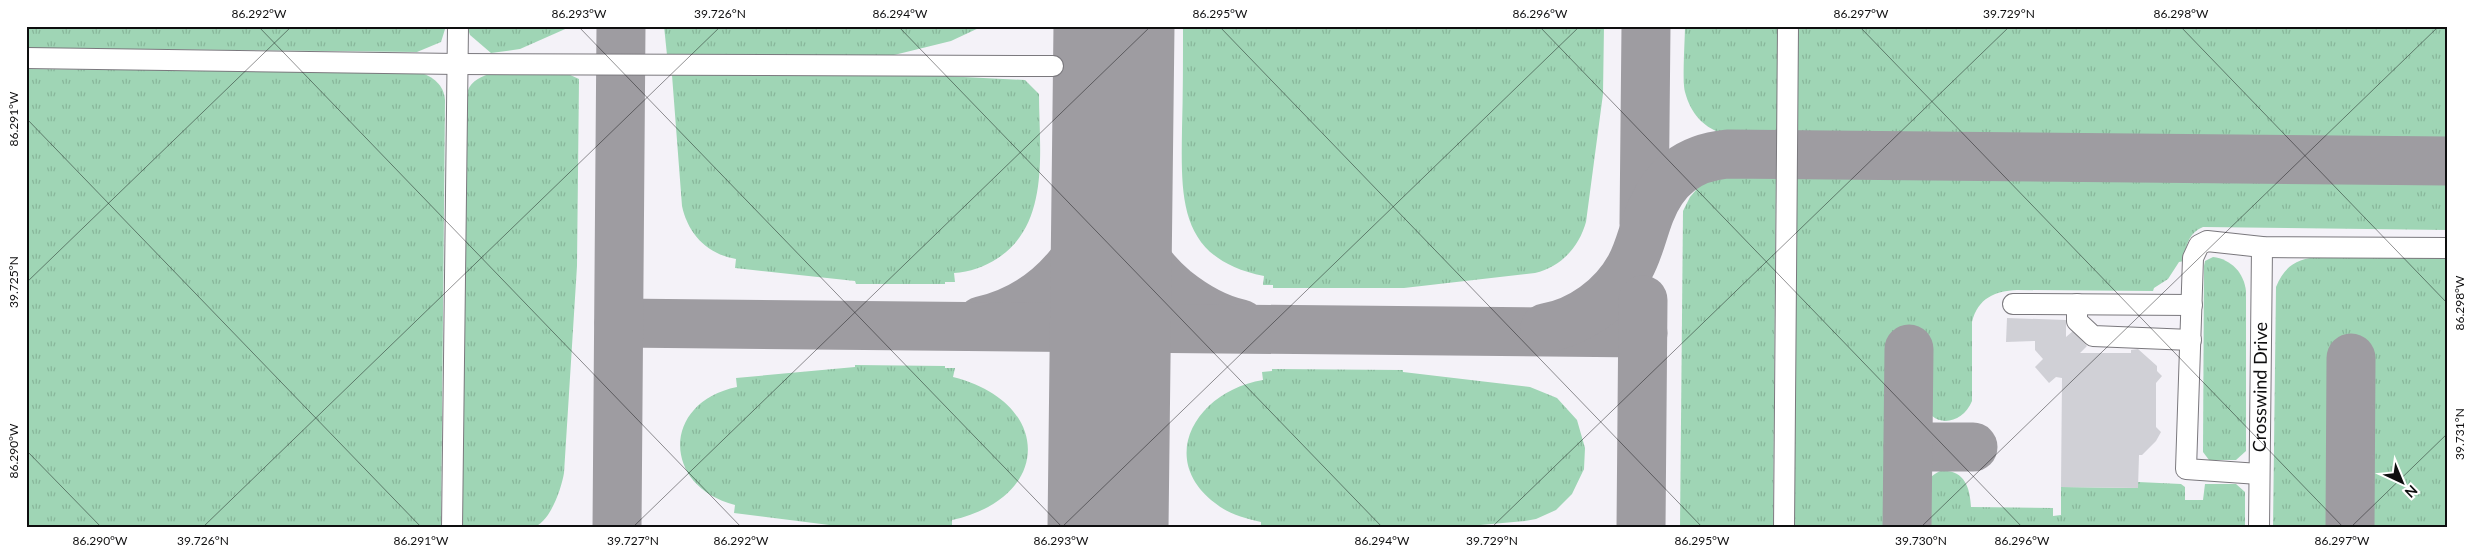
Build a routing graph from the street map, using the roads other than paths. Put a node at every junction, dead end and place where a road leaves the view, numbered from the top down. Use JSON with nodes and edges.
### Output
{"nodes":[{"id":1,"x":458,"y":26,"type":"edge"},
{"id":2,"x":1788,"y":26,"type":"edge"},
{"id":3,"x":26,"y":58,"type":"edge"},
{"id":4,"x":458,"y":64,"type":"junction"},
{"id":5,"x":1053,"y":66,"type":"dead end"},
{"id":6,"x":2262,"y":247,"type":"junction"},
{"id":7,"x":2448,"y":248,"type":"edge"},
{"id":8,"x":2013,"y":304,"type":"dead end"},
{"id":9,"x":2077,"y":304,"type":"junction"},
{"id":10,"x":2192,"y":305,"type":"junction"},
{"id":11,"x":2191,"y":340,"type":"junction"},
{"id":12,"x":2259,"y":474,"type":"junction"},
{"id":13,"x":452,"y":528,"type":"edge"},
{"id":14,"x":1784,"y":528,"type":"edge"},
{"id":15,"x":2259,"y":528,"type":"edge"}],
"edges":[{"from":1,"to":4,"type":"street"},
{"from":2,"to":14,"type":"street"},
{"from":3,"to":4,"type":"street"},
{"from":4,"to":5,"type":"street"},
{"from":4,"to":13,"type":"street"},
{"from":6,"to":7,"type":"street"},
{"from":6,"to":10,"type":"street"},
{"from":6,"to":12,"type":"street","name":"Crosswind Drive"},
{"from":8,"to":9,"type":"street"},
{"from":9,"to":10,"type":"street"},
{"from":9,"to":11,"type":"street"},
{"from":10,"to":11,"type":"street"},
{"from":11,"to":12,"type":"street"},
{"from":12,"to":15,"type":"street","name":"Crosswind Drive"}]}
